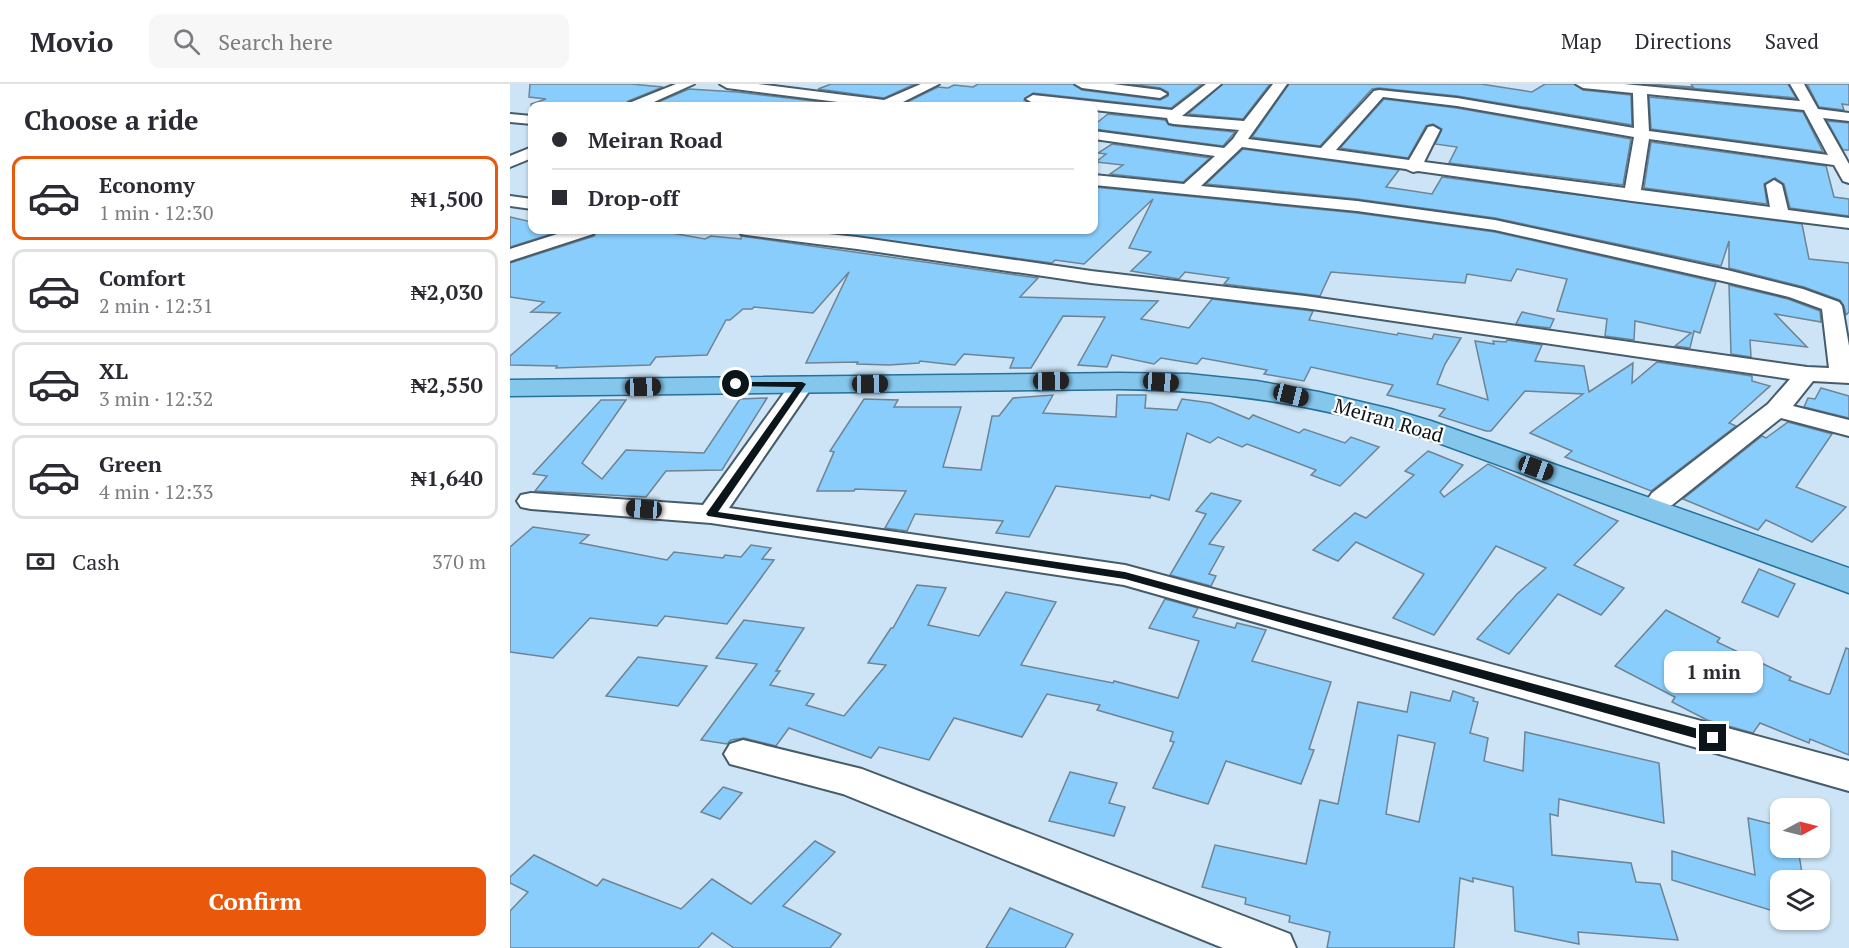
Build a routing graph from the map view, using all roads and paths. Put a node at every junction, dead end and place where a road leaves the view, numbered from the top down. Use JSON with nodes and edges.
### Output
{"nodes":[{"id":1,"x":682,"y":84,"type":"edge"},
{"id":2,"x":727,"y":84,"type":"edge"},
{"id":3,"x":932,"y":84,"type":"edge"},
{"id":4,"x":1082,"y":84,"type":"edge"},
{"id":5,"x":1214,"y":84,"type":"edge"},
{"id":6,"x":1280,"y":84,"type":"edge"},
{"id":7,"x":1583,"y":84,"type":"edge"},
{"id":8,"x":1797,"y":84,"type":"edge"},
{"id":9,"x":1105,"y":85,"type":"edge"},
{"id":10,"x":1640,"y":90,"type":"junction"},
{"id":11,"x":783,"y":92,"type":"junction"},
{"id":12,"x":1195,"y":98,"type":"junction"},
{"id":13,"x":1033,"y":99,"type":"dead end"},
{"id":14,"x":643,"y":102,"type":"edge"},
{"id":15,"x":762,"y":102,"type":"dead end"},
{"id":16,"x":859,"y":102,"type":"edge"},
{"id":17,"x":897,"y":102,"type":"edge"},
{"id":18,"x":1057,"y":102,"type":"edge"},
{"id":19,"x":1098,"y":107,"type":"edge"},
{"id":20,"x":1098,"y":114,"type":"edge"},
{"id":21,"x":1814,"y":115,"type":"junction"},
{"id":22,"x":1175,"y":117,"type":"junction"},
{"id":23,"x":1849,"y":117,"type":"edge"},
{"id":24,"x":510,"y":118,"type":"edge"},
{"id":25,"x":528,"y":120,"type":"edge"},
{"id":26,"x":1797,"y":123,"type":"dead end"},
{"id":27,"x":1248,"y":126,"type":"junction"},
{"id":28,"x":1433,"y":130,"type":"dead end"},
{"id":29,"x":1642,"y":134,"type":"junction"},
{"id":30,"x":1098,"y":135,"type":"edge"},
{"id":31,"x":1234,"y":147,"type":"junction"},
{"id":32,"x":1325,"y":153,"type":"junction"},
{"id":33,"x":528,"y":154,"type":"edge"},
{"id":34,"x":1838,"y":161,"type":"junction"},
{"id":35,"x":510,"y":162,"type":"edge"},
{"id":36,"x":1190,"y":165,"type":"dead end"},
{"id":37,"x":1413,"y":167,"type":"junction"},
{"id":38,"x":1211,"y":168,"type":"junction"},
{"id":39,"x":1849,"y":178,"type":"edge"},
{"id":40,"x":1098,"y":180,"type":"edge"},
{"id":41,"x":1774,"y":185,"type":"dead end"},
{"id":42,"x":1188,"y":189,"type":"junction"},
{"id":43,"x":1632,"y":196,"type":"junction"},
{"id":44,"x":510,"y":201,"type":"edge"},
{"id":45,"x":528,"y":203,"type":"edge"},
{"id":46,"x":1780,"y":215,"type":"junction"},
{"id":47,"x":1849,"y":223,"type":"edge"},
{"id":48,"x":575,"y":234,"type":"edge"},
{"id":49,"x":781,"y":234,"type":"edge"},
{"id":50,"x":510,"y":255,"type":"edge"},
{"id":51,"x":1807,"y":374,"type":"junction"},
{"id":52,"x":510,"y":375,"type":"edge"},
{"id":53,"x":1846,"y":376,"type":"edge"},
{"id":54,"x":802,"y":384,"type":"junction"},
{"id":55,"x":510,"y":388,"type":"edge"},
{"id":56,"x":1777,"y":409,"type":"junction"},
{"id":57,"x":1849,"y":428,"type":"edge"},
{"id":58,"x":1662,"y":499,"type":"junction"},
{"id":59,"x":531,"y":501,"type":"dead end"},
{"id":60,"x":711,"y":514,"type":"junction"},
{"id":61,"x":1849,"y":565,"type":"edge"},
{"id":62,"x":1849,"y":581,"type":"edge"},
{"id":63,"x":743,"y":754,"type":"dead end"},
{"id":64,"x":1849,"y":776,"type":"edge"},
{"id":65,"x":1274,"y":948,"type":"edge"}],
"edges":[{"from":1,"to":14,"type":"street"},
{"from":2,"to":11,"type":"street"},
{"from":3,"to":17,"type":"street"},
{"from":4,"to":9,"type":"street"},
{"from":5,"to":12,"type":"street"},
{"from":6,"to":27,"type":"street"},
{"from":7,"to":10,"type":"street"},
{"from":8,"to":21,"type":"street"},
{"from":9,"to":12,"type":"street"},
{"from":10,"to":21,"type":"street"},
{"from":10,"to":29,"type":"street"},
{"from":11,"to":15,"type":"street"},
{"from":11,"to":16,"type":"street"},
{"from":12,"to":22,"type":"street"},
{"from":13,"to":18,"type":"street"},
{"from":19,"to":22,"type":"street"},
{"from":20,"to":22,"type":"street"},
{"from":21,"to":23,"type":"street"},
{"from":21,"to":26,"type":"street"},
{"from":21,"to":34,"type":"street"},
{"from":22,"to":27,"type":"street"},
{"from":24,"to":25,"type":"street"},
{"from":27,"to":31,"type":"street"},
{"from":28,"to":37,"type":"street"},
{"from":29,"to":32,"type":"street"},
{"from":29,"to":34,"type":"street"},
{"from":29,"to":43,"type":"street"},
{"from":30,"to":31,"type":"street"},
{"from":31,"to":32,"type":"street"},
{"from":31,"to":38,"type":"street"},
{"from":32,"to":37,"type":"street"},
{"from":33,"to":35,"type":"street"},
{"from":34,"to":39,"type":"street"},
{"from":36,"to":38,"type":"street"},
{"from":37,"to":43,"type":"street"},
{"from":38,"to":42,"type":"street"},
{"from":40,"to":42,"type":"street"},
{"from":41,"to":46,"type":"street"},
{"from":42,"to":53,"type":"street"},
{"from":43,"to":46,"type":"street"},
{"from":44,"to":45,"type":"street"},
{"from":46,"to":47,"type":"street"},
{"from":48,"to":50,"type":"street"},
{"from":49,"to":51,"type":"street"},
{"from":51,"to":53,"type":"street"},
{"from":51,"to":56,"type":"street"},
{"from":52,"to":58,"type":"main road","name":"Meiran Road"},
{"from":54,"to":55,"type":"main road","name":"Meiran Road"},
{"from":54,"to":60,"type":"street"},
{"from":54,"to":62,"type":"main road","name":"Meiran Road"},
{"from":56,"to":57,"type":"street"},
{"from":56,"to":58,"type":"street"},
{"from":58,"to":61,"type":"main road","name":"Meiran Road"},
{"from":59,"to":60,"type":"street"},
{"from":60,"to":64,"type":"street"},
{"from":63,"to":65,"type":"street"}]}
